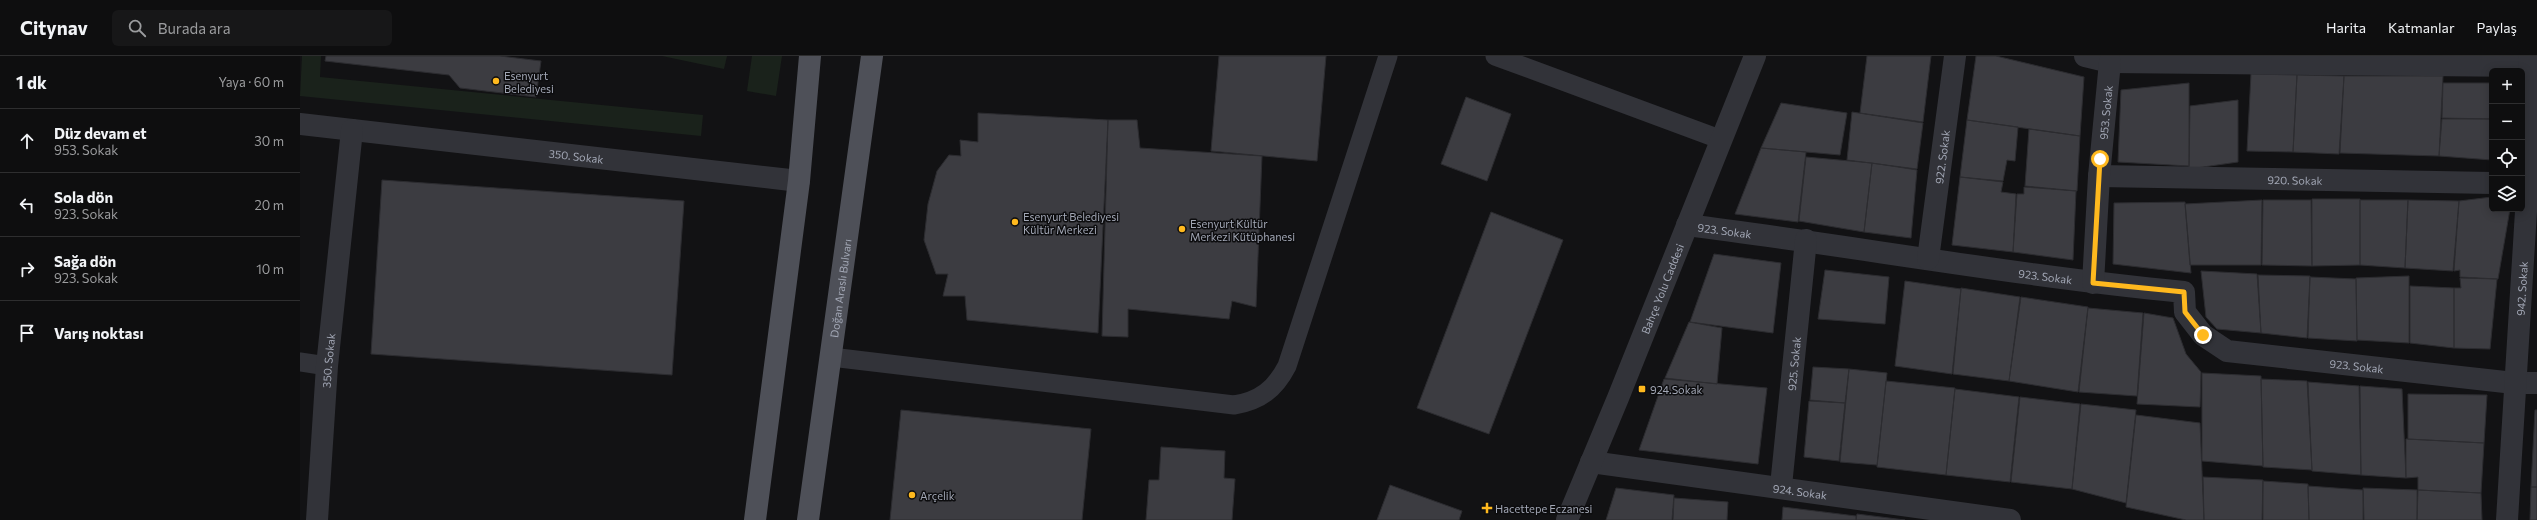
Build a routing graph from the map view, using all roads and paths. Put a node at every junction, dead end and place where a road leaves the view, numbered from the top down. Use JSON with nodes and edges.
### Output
{"nodes":[{"id":1,"x":810,"y":56,"type":"edge"},
{"id":2,"x":872,"y":56,"type":"edge"},
{"id":3,"x":1388,"y":56,"type":"edge"},
{"id":4,"x":1495,"y":56,"type":"edge"},
{"id":5,"x":1755,"y":56,"type":"edge"},
{"id":6,"x":1955,"y":56,"type":"edge"},
{"id":7,"x":2085,"y":56,"type":"edge"},
{"id":8,"x":2530,"y":61,"type":"edge"},
{"id":9,"x":2110,"y":62,"type":"junction"},
{"id":10,"x":300,"y":124,"type":"edge"},
{"id":11,"x":352,"y":130,"type":"junction"},
{"id":12,"x":1722,"y":140,"type":"junction"},
{"id":13,"x":2099,"y":176,"type":"junction"},
{"id":14,"x":799,"y":181,"type":"junction"},
{"id":15,"x":2489,"y":183,"type":"edge"},
{"id":16,"x":2529,"y":193,"type":"edge"},
{"id":17,"x":1687,"y":225,"type":"junction"},
{"id":18,"x":1806,"y":240,"type":"junction"},
{"id":19,"x":1928,"y":258,"type":"junction"},
{"id":20,"x":2093,"y":283,"type":"junction"},
{"id":21,"x":831,"y":357,"type":"junction"},
{"id":22,"x":300,"y":362,"type":"edge"},
{"id":23,"x":327,"y":366,"type":"junction"},
{"id":24,"x":2514,"y":383,"type":"junction"},
{"id":25,"x":2537,"y":383,"type":"edge"},
{"id":26,"x":1591,"y":462,"type":"junction"},
{"id":27,"x":1781,"y":486,"type":"junction"},
{"id":28,"x":317,"y":520,"type":"edge"},
{"id":29,"x":755,"y":520,"type":"edge"},
{"id":30,"x":808,"y":520,"type":"edge"},
{"id":31,"x":1567,"y":520,"type":"edge"},
{"id":32,"x":2010,"y":520,"type":"edge"},
{"id":33,"x":2507,"y":520,"type":"edge"}],
"edges":[{"from":1,"to":14,"type":"main road"},
{"from":2,"to":21,"type":"main road","name":"Doğan Araslı Bulvarı"},
{"from":3,"to":21,"type":"lane"},
{"from":4,"to":12,"type":"lane"},
{"from":5,"to":12,"type":"street","name":"Bahçe Yolu Caddesi"},
{"from":6,"to":19,"type":"street","name":"922. Sokak"},
{"from":7,"to":9,"type":"street"},
{"from":8,"to":9,"type":"street"},
{"from":8,"to":16,"type":"street","name":"942. Sokak"},
{"from":9,"to":13,"type":"street","name":"953. Sokak"},
{"from":10,"to":11,"type":"street","name":"350. Sokak"},
{"from":11,"to":14,"type":"street","name":"350. Sokak"},
{"from":11,"to":23,"type":"street","name":"350. Sokak"},
{"from":12,"to":17,"type":"street","name":"Bahçe Yolu Caddesi"},
{"from":13,"to":15,"type":"street","name":"920. Sokak"},
{"from":13,"to":20,"type":"street","name":"953. Sokak"},
{"from":14,"to":29,"type":"main road"},
{"from":16,"to":24,"type":"street","name":"942. Sokak"},
{"from":17,"to":18,"type":"street","name":"923. Sokak"},
{"from":17,"to":26,"type":"street","name":"Bahçe Yolu Caddesi"},
{"from":18,"to":19,"type":"street","name":"923. Sokak"},
{"from":18,"to":27,"type":"street","name":"925. Sokak"},
{"from":19,"to":20,"type":"street","name":"923. Sokak"},
{"from":20,"to":24,"type":"street","name":"923. Sokak"},
{"from":21,"to":30,"type":"main road","name":"Doğan Araslı Bulvarı"},
{"from":22,"to":23,"type":"lane"},
{"from":23,"to":28,"type":"street","name":"350. Sokak"},
{"from":24,"to":25,"type":"street","name":"923. Sokak"},
{"from":24,"to":33,"type":"street","name":"942. Sokak"},
{"from":26,"to":27,"type":"street","name":"924. Sokak"},
{"from":26,"to":31,"type":"street","name":"Bahçe Yolu Caddesi"},
{"from":27,"to":32,"type":"street","name":"924. Sokak"}]}
